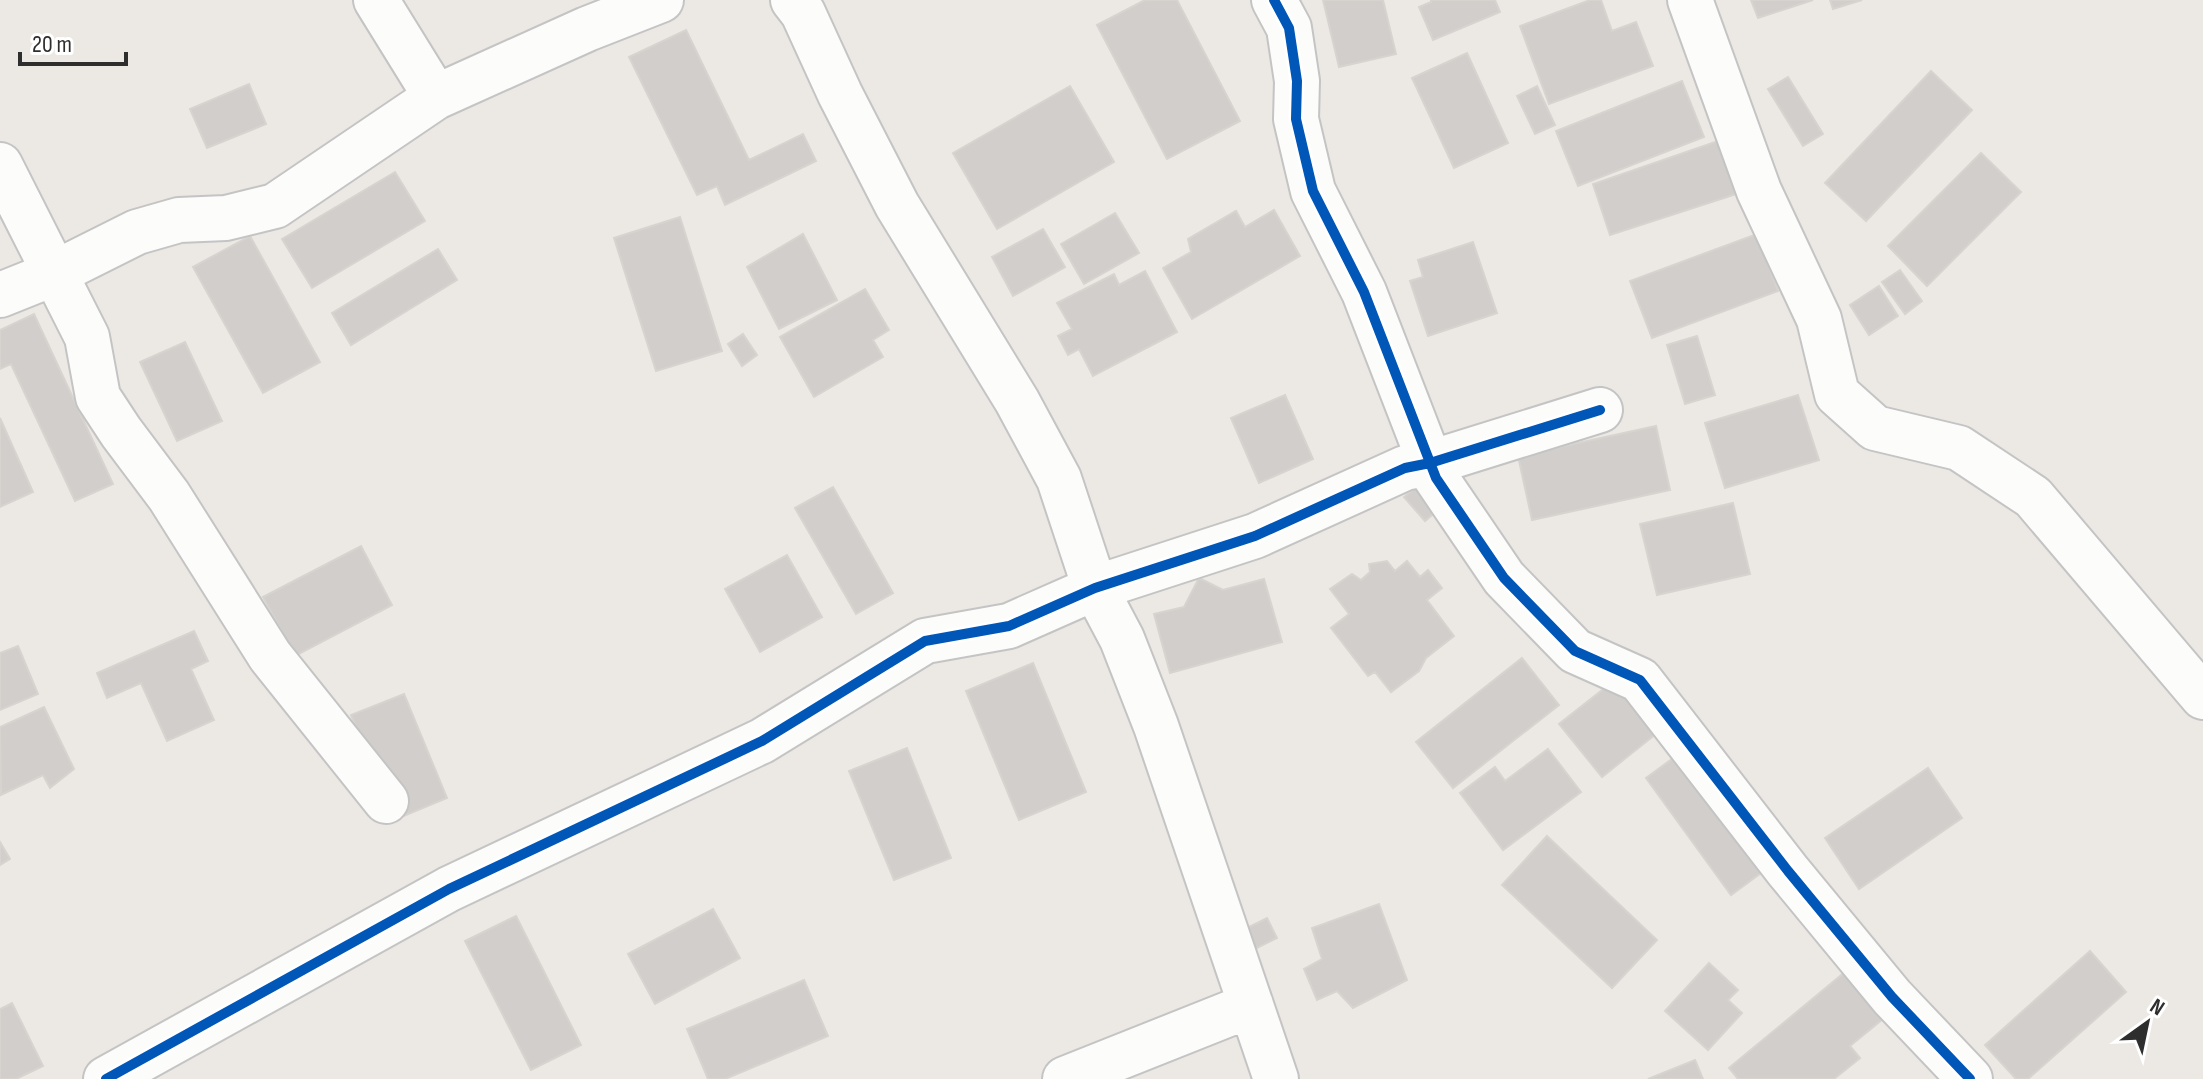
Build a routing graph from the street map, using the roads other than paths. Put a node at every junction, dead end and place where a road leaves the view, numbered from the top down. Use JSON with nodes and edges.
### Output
{"nodes":[{"id":1,"x":376,"y":0,"type":"edge"},
{"id":2,"x":661,"y":0,"type":"edge"},
{"id":3,"x":793,"y":0,"type":"edge"},
{"id":4,"x":1274,"y":0,"type":"edge"},
{"id":5,"x":1690,"y":0,"type":"edge"},
{"id":6,"x":436,"y":97,"type":"junction"},
{"id":7,"x":0,"y":165,"type":"edge"},
{"id":8,"x":55,"y":273,"type":"junction"},
{"id":9,"x":0,"y":295,"type":"edge"},
{"id":10,"x":1600,"y":410,"type":"dead end"},
{"id":11,"x":1430,"y":463,"type":"junction"},
{"id":12,"x":1095,"y":588,"type":"junction"},
{"id":13,"x":2203,"y":697,"type":"edge"},
{"id":14,"x":386,"y":801,"type":"dead end"},
{"id":15,"x":1251,"y":1005,"type":"junction"},
{"id":16,"x":106,"y":1079,"type":"edge"},
{"id":17,"x":1065,"y":1079,"type":"edge"},
{"id":18,"x":1276,"y":1079,"type":"edge"},
{"id":19,"x":1970,"y":1079,"type":"edge"}],
"edges":[{"from":1,"to":6,"type":"street"},
{"from":2,"to":6,"type":"street"},
{"from":3,"to":12,"type":"street"},
{"from":4,"to":11,"type":"street"},
{"from":5,"to":13,"type":"street"},
{"from":6,"to":8,"type":"street"},
{"from":7,"to":8,"type":"street"},
{"from":8,"to":9,"type":"street"},
{"from":8,"to":14,"type":"street"},
{"from":10,"to":11,"type":"street"},
{"from":11,"to":12,"type":"street"},
{"from":11,"to":19,"type":"street"},
{"from":12,"to":15,"type":"street"},
{"from":12,"to":16,"type":"street"},
{"from":15,"to":17,"type":"street"},
{"from":15,"to":18,"type":"street"}]}
